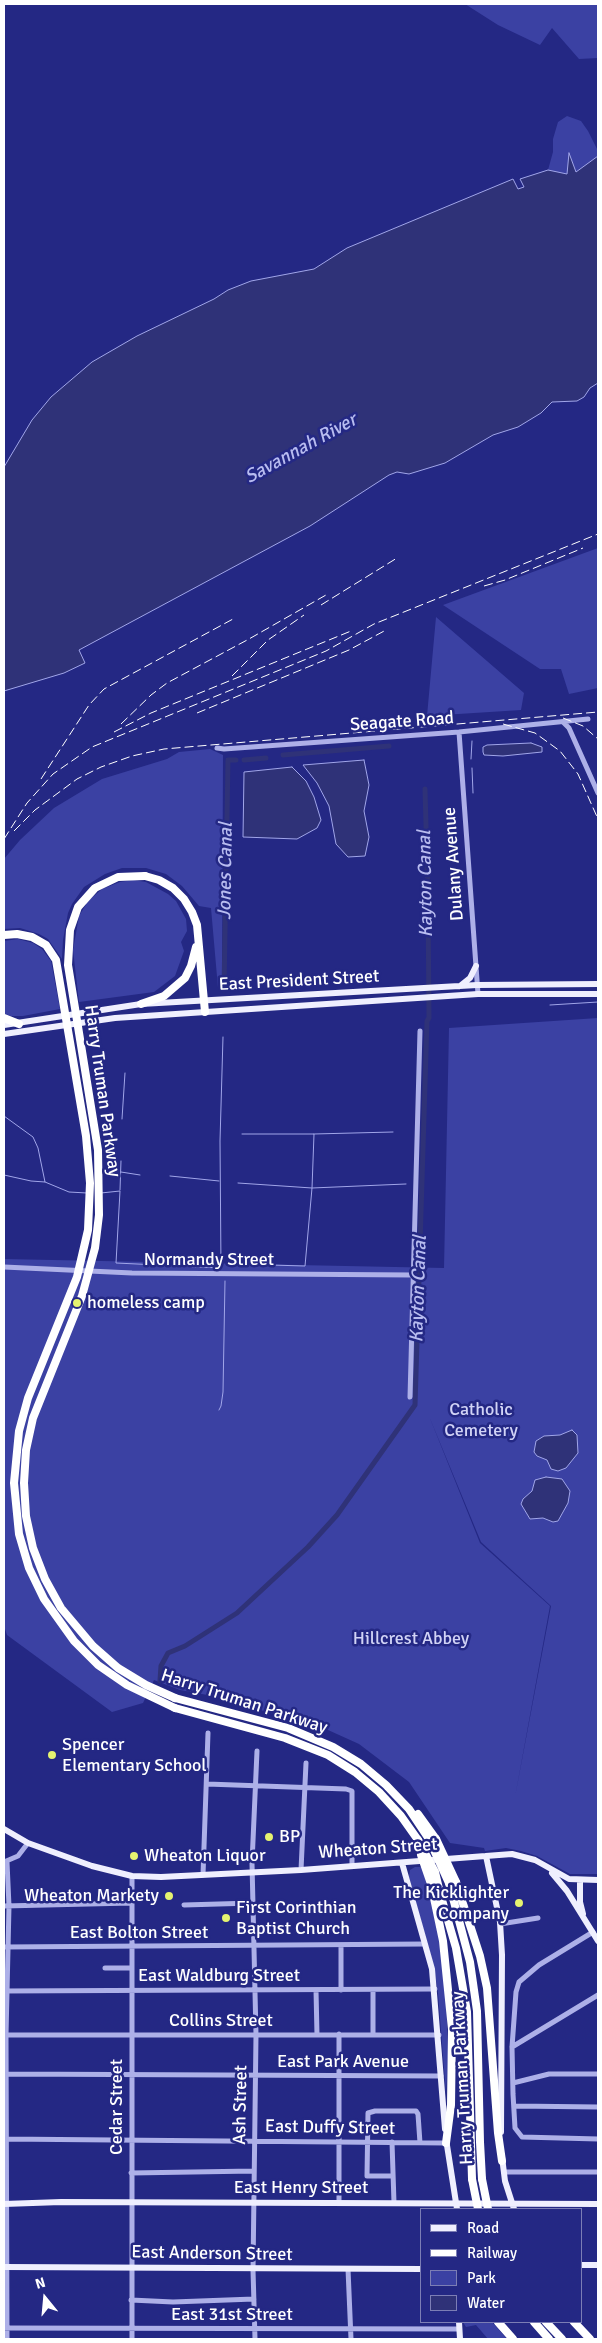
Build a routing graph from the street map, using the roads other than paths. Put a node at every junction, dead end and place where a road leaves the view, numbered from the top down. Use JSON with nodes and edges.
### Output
{"nodes":[{"id":1,"x":588,"y":719,"type":"dead end"},
{"id":2,"x":563,"y":722,"type":"junction"},
{"id":3,"x":460,"y":732,"type":"junction"},
{"id":4,"x":217,"y":748,"type":"dead end"},
{"id":5,"x":598,"y":793,"type":"edge"},
{"id":6,"x":197,"y":925,"type":"junction"},
{"id":7,"x":4,"y":935,"type":"edge"},
{"id":8,"x":476,"y":966,"type":"junction"},
{"id":9,"x":598,"y":984,"type":"edge"},
{"id":10,"x":478,"y":985,"type":"junction"},
{"id":11,"x":584,"y":985,"type":"junction"},
{"id":12,"x":460,"y":986,"type":"junction"},
{"id":13,"x":478,"y":994,"type":"junction"},
{"id":14,"x":546,"y":994,"type":"junction"},
{"id":15,"x":598,"y":994,"type":"edge"},
{"id":16,"x":204,"y":1002,"type":"junction"},
{"id":17,"x":141,"y":1004,"type":"junction"},
{"id":18,"x":205,"y":1012,"type":"junction"},
{"id":19,"x":4,"y":1018,"type":"edge"},
{"id":20,"x":19,"y":1024,"type":"junction"},
{"id":21,"x":4,"y":1025,"type":"edge"},
{"id":22,"x":420,"y":1031,"type":"dead end"},
{"id":23,"x":4,"y":1034,"type":"edge"},
{"id":24,"x":4,"y":1268,"type":"edge"},
{"id":25,"x":413,"y":1276,"type":"junction"},
{"id":26,"x":410,"y":1397,"type":"dead end"},
{"id":27,"x":208,"y":1733,"type":"dead end"},
{"id":28,"x":257,"y":1751,"type":"dead end"},
{"id":29,"x":306,"y":1763,"type":"dead end"},
{"id":30,"x":207,"y":1784,"type":"junction"},
{"id":31,"x":254,"y":1786,"type":"junction"},
{"id":32,"x":304,"y":1787,"type":"junction"},
{"id":33,"x":4,"y":1829,"type":"edge"},
{"id":34,"x":416,"y":1840,"type":"junction"},
{"id":35,"x":28,"y":1843,"type":"junction"},
{"id":36,"x":486,"y":1856,"type":"junction"},
{"id":37,"x":4,"y":1861,"type":"edge"},
{"id":38,"x":402,"y":1863,"type":"junction"},
{"id":39,"x":352,"y":1866,"type":"junction"},
{"id":40,"x":301,"y":1870,"type":"junction"},
{"id":41,"x":549,"y":1870,"type":"junction"},
{"id":42,"x":253,"y":1872,"type":"junction"},
{"id":43,"x":203,"y":1875,"type":"junction"},
{"id":44,"x":132,"y":1876,"type":"junction"},
{"id":45,"x":598,"y":1880,"type":"edge"},
{"id":46,"x":580,"y":1881,"type":"junction"},
{"id":47,"x":453,"y":1883,"type":"junction"},
{"id":48,"x":574,"y":1901,"type":"junction"},
{"id":49,"x":131,"y":1903,"type":"junction"},
{"id":50,"x":253,"y":1903,"type":"junction"},
{"id":51,"x":184,"y":1905,"type":"dead end"},
{"id":52,"x":6,"y":1906,"type":"edge"},
{"id":53,"x":584,"y":1916,"type":"junction"},
{"id":54,"x":538,"y":1918,"type":"dead end"},
{"id":55,"x":500,"y":1924,"type":"junction"},
{"id":56,"x":593,"y":1932,"type":"junction"},
{"id":57,"x":598,"y":1941,"type":"edge"},
{"id":58,"x":425,"y":1944,"type":"junction"},
{"id":59,"x":254,"y":1945,"type":"junction"},
{"id":60,"x":342,"y":1945,"type":"junction"},
{"id":61,"x":131,"y":1946,"type":"junction"},
{"id":62,"x":6,"y":1947,"type":"edge"},
{"id":63,"x":105,"y":1968,"type":"dead end"},
{"id":64,"x":131,"y":1968,"type":"junction"},
{"id":65,"x":435,"y":1989,"type":"junction"},
{"id":66,"x":132,"y":1990,"type":"junction"},
{"id":67,"x":256,"y":1990,"type":"junction"},
{"id":68,"x":316,"y":1990,"type":"junction"},
{"id":69,"x":341,"y":1990,"type":"junction"},
{"id":70,"x":373,"y":1990,"type":"junction"},
{"id":71,"x":6,"y":1991,"type":"edge"},
{"id":72,"x":598,"y":1995,"type":"edge"},
{"id":73,"x":339,"y":2034,"type":"junction"},
{"id":74,"x":5,"y":2035,"type":"edge"},
{"id":75,"x":131,"y":2035,"type":"junction"},
{"id":76,"x":256,"y":2035,"type":"junction"},
{"id":77,"x":317,"y":2035,"type":"junction"},
{"id":78,"x":373,"y":2035,"type":"junction"},
{"id":79,"x":439,"y":2035,"type":"junction"},
{"id":80,"x":512,"y":2047,"type":"junction"},
{"id":81,"x":6,"y":2074,"type":"edge"},
{"id":82,"x":598,"y":2074,"type":"edge"},
{"id":83,"x":132,"y":2075,"type":"junction"},
{"id":84,"x":255,"y":2076,"type":"junction"},
{"id":85,"x":339,"y":2076,"type":"junction"},
{"id":86,"x":441,"y":2076,"type":"junction"},
{"id":87,"x":513,"y":2084,"type":"junction"},
{"id":88,"x":515,"y":2106,"type":"junction"},
{"id":89,"x":598,"y":2108,"type":"edge"},
{"id":90,"x":6,"y":2139,"type":"edge"},
{"id":91,"x":598,"y":2139,"type":"edge"},
{"id":92,"x":131,"y":2140,"type":"junction"},
{"id":93,"x":254,"y":2141,"type":"junction"},
{"id":94,"x":339,"y":2142,"type":"junction"},
{"id":95,"x":366,"y":2142,"type":"junction"},
{"id":96,"x":392,"y":2142,"type":"junction"},
{"id":97,"x":420,"y":2142,"type":"junction"},
{"id":98,"x":446,"y":2143,"type":"junction"},
{"id":99,"x":502,"y":2161,"type":"junction"},
{"id":100,"x":254,"y":2171,"type":"junction"},
{"id":101,"x":504,"y":2172,"type":"junction"},
{"id":102,"x":598,"y":2172,"type":"edge"},
{"id":103,"x":131,"y":2173,"type":"junction"},
{"id":104,"x":393,"y":2176,"type":"junction"},
{"id":105,"x":131,"y":2202,"type":"junction"},
{"id":106,"x":339,"y":2203,"type":"junction"},
{"id":107,"x":394,"y":2203,"type":"junction"},
{"id":108,"x":5,"y":2204,"type":"edge"},
{"id":109,"x":253,"y":2204,"type":"junction"},
{"id":110,"x":598,"y":2204,"type":"edge"},
{"id":111,"x":456,"y":2206,"type":"edge"},
{"id":112,"x":513,"y":2206,"type":"edge"},
{"id":113,"x":478,"y":2208,"type":"edge"},
{"id":114,"x":488,"y":2208,"type":"edge"},
{"id":115,"x":582,"y":2265,"type":"edge"},
{"id":116,"x":598,"y":2265,"type":"edge"},
{"id":117,"x":5,"y":2267,"type":"edge"},
{"id":118,"x":130,"y":2268,"type":"junction"},
{"id":119,"x":348,"y":2269,"type":"junction"},
{"id":120,"x":420,"y":2269,"type":"edge"},
{"id":121,"x":253,"y":2270,"type":"junction"},
{"id":122,"x":254,"y":2299,"type":"junction"},
{"id":123,"x":131,"y":2300,"type":"junction"},
{"id":124,"x":459,"y":2323,"type":"edge"},
{"id":125,"x":499,"y":2323,"type":"edge"},
{"id":126,"x":535,"y":2323,"type":"edge"},
{"id":127,"x":547,"y":2323,"type":"edge"},
{"id":128,"x":575,"y":2323,"type":"edge"},
{"id":129,"x":5,"y":2328,"type":"edge"},
{"id":130,"x":132,"y":2328,"type":"junction"},
{"id":131,"x":255,"y":2328,"type":"junction"},
{"id":132,"x":351,"y":2329,"type":"junction"},
{"id":133,"x":459,"y":2329,"type":"junction"},
{"id":134,"x":7,"y":2339,"type":"edge"},
{"id":135,"x":132,"y":2339,"type":"edge"},
{"id":136,"x":255,"y":2339,"type":"edge"},
{"id":137,"x":351,"y":2339,"type":"edge"},
{"id":138,"x":460,"y":2339,"type":"edge"},
{"id":139,"x":513,"y":2339,"type":"edge"},
{"id":140,"x":549,"y":2339,"type":"edge"},
{"id":141,"x":562,"y":2339,"type":"edge"},
{"id":142,"x":590,"y":2339,"type":"edge"}],
"edges":[{"from":1,"to":2,"type":"street","name":"Seagate Road"},
{"from":2,"to":3,"type":"street","name":"Seagate Road"},
{"from":2,"to":5,"type":"street"},
{"from":3,"to":4,"type":"street","name":"Seagate Road"},
{"from":3,"to":8,"type":"street","name":"Dulany Avenue"},
{"from":6,"to":16,"type":"highway"},
{"from":6,"to":17,"type":"highway"},
{"from":6,"to":47,"type":"highway","name":"Harry Truman Parkway","bridge":true},
{"from":7,"to":34,"type":"highway","name":"Harry Truman Parkway","bridge":true},
{"from":8,"to":10,"type":"street","name":"Dulany Avenue"},
{"from":8,"to":12,"type":"main road"},
{"from":9,"to":11,"type":"main road","name":"East President Street"},
{"from":10,"to":11,"type":"main road","name":"East President Street"},
{"from":10,"to":12,"type":"main road","name":"East President Street"},
{"from":10,"to":13,"type":"street","name":"Dulany Avenue"},
{"from":11,"to":14,"type":"main road"},
{"from":12,"to":16,"type":"main road","name":"East President Street"},
{"from":13,"to":14,"type":"main road","name":"East President Street"},
{"from":13,"to":18,"type":"main road","name":"East President Street"},
{"from":14,"to":15,"type":"main road","name":"East President Street"},
{"from":16,"to":17,"type":"main road","name":"East President Street"},
{"from":16,"to":18,"type":"highway"},
{"from":17,"to":20,"type":"main road","name":"East President Street"},
{"from":18,"to":23,"type":"main road","name":"East President Street"},
{"from":19,"to":20,"type":"highway"},
{"from":20,"to":21,"type":"main road","name":"East President Street"},
{"from":22,"to":25,"type":"street"},
{"from":24,"to":25,"type":"street","name":"Normandy Street"},
{"from":25,"to":26,"type":"street"},
{"from":27,"to":30,"type":"street"},
{"from":28,"to":31,"type":"street","name":"Ash Street"},
{"from":29,"to":32,"type":"street"},
{"from":30,"to":31,"type":"street"},
{"from":30,"to":43,"type":"street"},
{"from":31,"to":32,"type":"street"},
{"from":31,"to":42,"type":"street","name":"Ash Street"},
{"from":32,"to":39,"type":"street"},
{"from":32,"to":40,"type":"street"},
{"from":33,"to":35,"type":"main road","name":"Wheaton Street"},
{"from":34,"to":98,"type":"highway","bridge":true},
{"from":34,"to":113,"type":"highway","name":"Harry Truman Parkway","bridge":true},
{"from":35,"to":37,"type":"street"},
{"from":35,"to":44,"type":"main road","name":"Wheaton Street"},
{"from":36,"to":38,"type":"main road","name":"Wheaton Street"},
{"from":36,"to":41,"type":"main road","name":"Wheaton Street"},
{"from":36,"to":55,"type":"main road"},
{"from":37,"to":52,"type":"street"},
{"from":38,"to":39,"type":"main road","name":"Wheaton Street"},
{"from":38,"to":58,"type":"main road"},
{"from":39,"to":40,"type":"main road","name":"Wheaton Street"},
{"from":40,"to":42,"type":"main road","name":"Wheaton Street"},
{"from":41,"to":46,"type":"main road"},
{"from":41,"to":48,"type":"main road"},
{"from":42,"to":43,"type":"main road","name":"Wheaton Street"},
{"from":42,"to":50,"type":"street","name":"Ash Street"},
{"from":43,"to":44,"type":"main road","name":"Wheaton Street"},
{"from":44,"to":49,"type":"street","name":"Cedar Street"},
{"from":45,"to":46,"type":"main road"},
{"from":46,"to":48,"type":"main road"},
{"from":46,"to":53,"type":"main road"},
{"from":47,"to":99,"type":"highway"},
{"from":47,"to":114,"type":"highway","name":"Harry Truman Parkway","bridge":true},
{"from":48,"to":53,"type":"main road"},
{"from":49,"to":52,"type":"street"},
{"from":49,"to":61,"type":"street","name":"Cedar Street"},
{"from":50,"to":51,"type":"street"},
{"from":50,"to":59,"type":"street","name":"Ash Street"},
{"from":52,"to":62,"type":"street"},
{"from":53,"to":56,"type":"main road"},
{"from":54,"to":55,"type":"street"},
{"from":55,"to":99,"type":"main road"},
{"from":56,"to":57,"type":"main road"},
{"from":56,"to":80,"type":"street"},
{"from":58,"to":60,"type":"street","name":"East Bolton Street"},
{"from":58,"to":65,"type":"main road"},
{"from":59,"to":60,"type":"street","name":"East Bolton Street"},
{"from":59,"to":61,"type":"street","name":"East Bolton Street"},
{"from":59,"to":67,"type":"street","name":"Ash Street"},
{"from":60,"to":69,"type":"street"},
{"from":61,"to":62,"type":"street","name":"East Bolton Street"},
{"from":61,"to":64,"type":"street","name":"Cedar Street"},
{"from":62,"to":71,"type":"street"},
{"from":63,"to":64,"type":"street"},
{"from":64,"to":66,"type":"street","name":"Cedar Street"},
{"from":65,"to":70,"type":"street","name":"East Waldburg Street"},
{"from":65,"to":79,"type":"main road"},
{"from":66,"to":67,"type":"street","name":"East Waldburg Street"},
{"from":66,"to":71,"type":"street","name":"East Waldburg Street"},
{"from":66,"to":75,"type":"street","name":"Cedar Street"},
{"from":67,"to":68,"type":"street","name":"East Waldburg Street"},
{"from":67,"to":76,"type":"street","name":"Ash Street"},
{"from":68,"to":69,"type":"street","name":"East Waldburg Street"},
{"from":68,"to":77,"type":"street"},
{"from":69,"to":70,"type":"street","name":"East Waldburg Street"},
{"from":70,"to":78,"type":"street"},
{"from":71,"to":74,"type":"street"},
{"from":72,"to":80,"type":"street"},
{"from":73,"to":77,"type":"street","name":"Collins Street"},
{"from":73,"to":78,"type":"street","name":"Collins Street"},
{"from":73,"to":85,"type":"street"},
{"from":74,"to":75,"type":"street","name":"Collins Street"},
{"from":74,"to":81,"type":"street"},
{"from":75,"to":76,"type":"street","name":"Collins Street"},
{"from":75,"to":83,"type":"street","name":"Cedar Street"},
{"from":76,"to":77,"type":"street","name":"Collins Street"},
{"from":76,"to":84,"type":"street","name":"Ash Street"},
{"from":78,"to":79,"type":"street","name":"Collins Street"},
{"from":79,"to":86,"type":"main road"},
{"from":80,"to":87,"type":"street"},
{"from":81,"to":83,"type":"street","name":"East Park Avenue"},
{"from":81,"to":90,"type":"street"},
{"from":82,"to":87,"type":"street"},
{"from":83,"to":84,"type":"street","name":"East Park Avenue"},
{"from":83,"to":92,"type":"street","name":"Cedar Street"},
{"from":84,"to":85,"type":"street","name":"East Park Avenue"},
{"from":84,"to":93,"type":"street","name":"Ash Street"},
{"from":85,"to":86,"type":"street","name":"East Park Avenue"},
{"from":85,"to":94,"type":"street"},
{"from":86,"to":98,"type":"main road"},
{"from":87,"to":88,"type":"street"},
{"from":88,"to":89,"type":"street"},
{"from":88,"to":91,"type":"street"},
{"from":90,"to":92,"type":"street","name":"East Duffy Street"},
{"from":90,"to":108,"type":"street"},
{"from":92,"to":93,"type":"street","name":"East Duffy Street"},
{"from":92,"to":103,"type":"street","name":"Cedar Street"},
{"from":93,"to":94,"type":"street","name":"East Duffy Street"},
{"from":93,"to":100,"type":"street","name":"Ash Street"},
{"from":94,"to":95,"type":"street","name":"East Duffy Street"},
{"from":94,"to":106,"type":"street"},
{"from":95,"to":96,"type":"street","name":"East Duffy Street"},
{"from":95,"to":97,"type":"street"},
{"from":95,"to":104,"type":"street"},
{"from":96,"to":97,"type":"street","name":"East Duffy Street"},
{"from":96,"to":104,"type":"street"},
{"from":97,"to":98,"type":"street","name":"East Duffy Street"},
{"from":98,"to":111,"type":"main road"},
{"from":99,"to":101,"type":"main road"},
{"from":100,"to":103,"type":"street"},
{"from":100,"to":109,"type":"street","name":"Ash Street"},
{"from":101,"to":102,"type":"street"},
{"from":101,"to":112,"type":"main road"},
{"from":103,"to":105,"type":"street","name":"Cedar Street"},
{"from":104,"to":107,"type":"street"},
{"from":105,"to":108,"type":"main road","name":"East Henry Street"},
{"from":105,"to":109,"type":"main road","name":"East Henry Street"},
{"from":105,"to":118,"type":"street","name":"Cedar Street"},
{"from":106,"to":107,"type":"main road","name":"East Henry Street"},
{"from":106,"to":109,"type":"main road","name":"East Henry Street"},
{"from":107,"to":111,"type":"main road","name":"East Henry Street"},
{"from":108,"to":117,"type":"street"},
{"from":109,"to":121,"type":"street","name":"Ash Street"},
{"from":110,"to":112,"type":"main road","name":"East Henry Street"},
{"from":111,"to":112,"type":"main road","name":"East Henry Street"},
{"from":115,"to":116,"type":"main road"},
{"from":117,"to":118,"type":"main road","name":"East Anderson Street"},
{"from":117,"to":129,"type":"street"},
{"from":118,"to":121,"type":"main road","name":"East Anderson Street"},
{"from":118,"to":123,"type":"street","name":"Cedar Street"},
{"from":119,"to":120,"type":"main road","name":"East Anderson Street"},
{"from":119,"to":121,"type":"main road","name":"East Anderson Street"},
{"from":119,"to":132,"type":"street"},
{"from":121,"to":122,"type":"street","name":"Ash Street"},
{"from":122,"to":123,"type":"street"},
{"from":122,"to":131,"type":"street","name":"Ash Street"},
{"from":123,"to":130,"type":"street","name":"Cedar Street"},
{"from":124,"to":133,"type":"main road"},
{"from":125,"to":139,"type":"highway"},
{"from":126,"to":140,"type":"highway"},
{"from":127,"to":141,"type":"highway"},
{"from":128,"to":142,"type":"highway"},
{"from":129,"to":130,"type":"street","name":"East 31st Street"},
{"from":129,"to":134,"type":"street"},
{"from":130,"to":131,"type":"street","name":"East 31st Street"},
{"from":130,"to":135,"type":"street","name":"Cedar Street"},
{"from":131,"to":132,"type":"street","name":"East 31st Street"},
{"from":131,"to":136,"type":"street","name":"Ash Street"},
{"from":132,"to":133,"type":"street","name":"East 31st Street"},
{"from":132,"to":137,"type":"street"},
{"from":133,"to":138,"type":"main road"}]}
